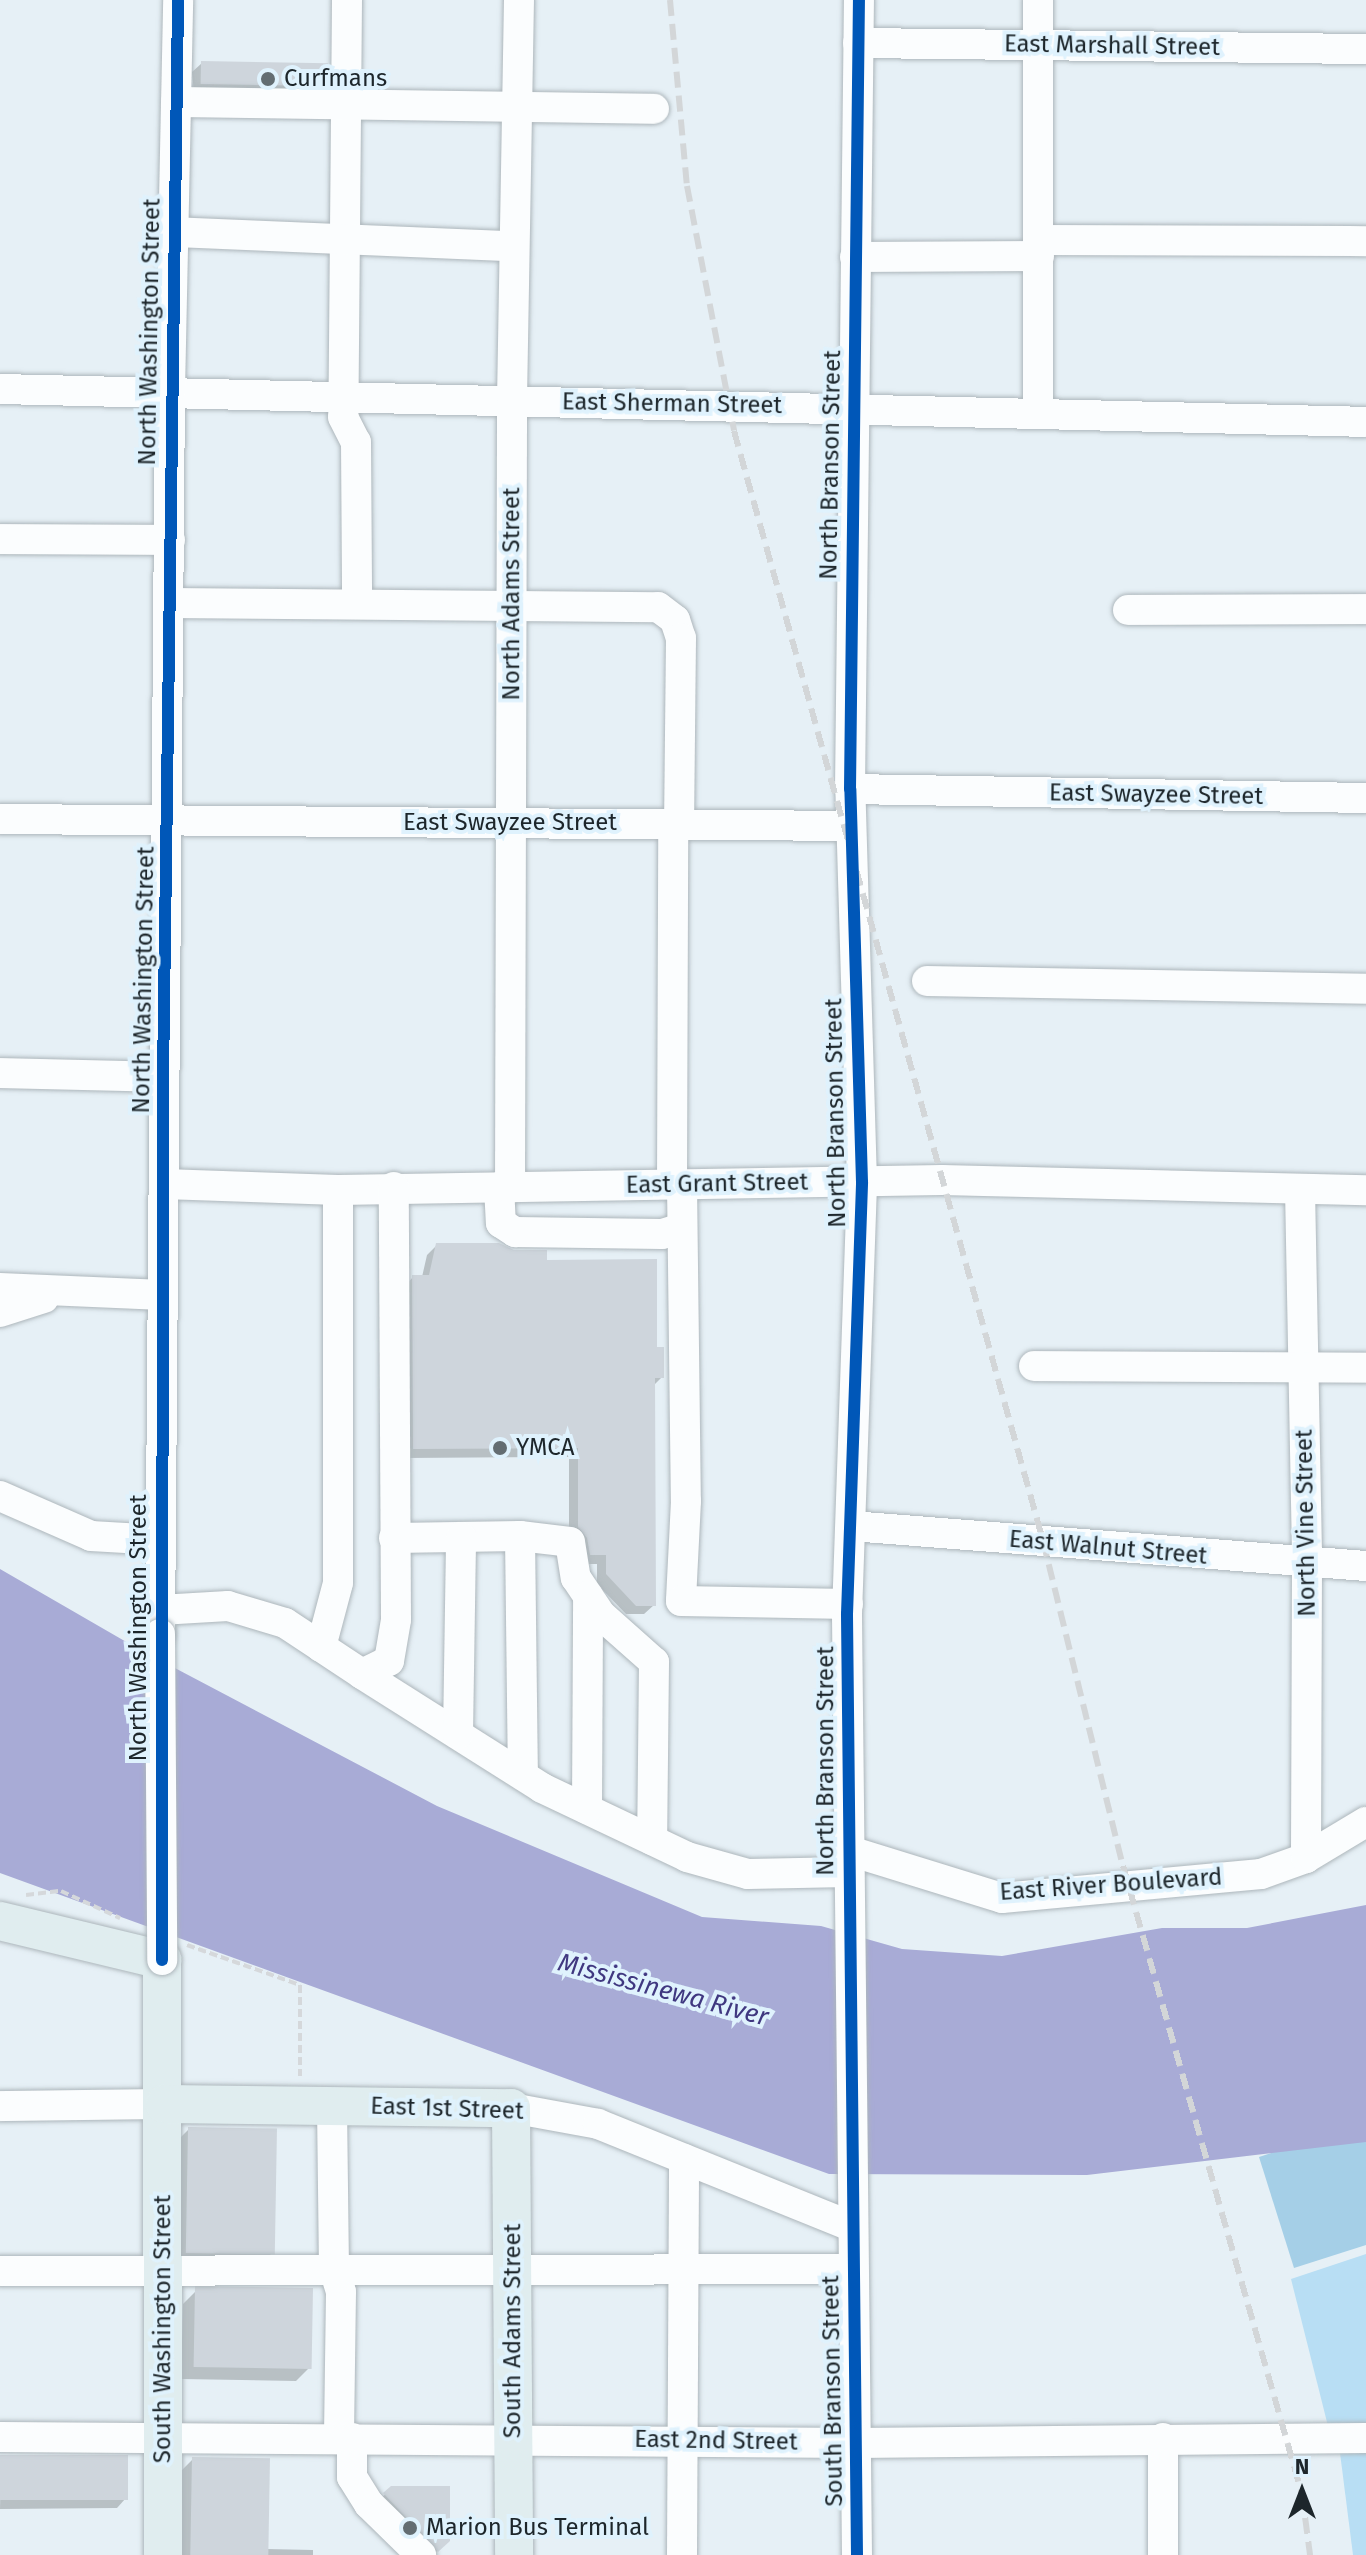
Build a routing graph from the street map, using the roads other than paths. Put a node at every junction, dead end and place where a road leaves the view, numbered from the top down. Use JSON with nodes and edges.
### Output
{"nodes":[{"id":1,"x":178,"y":0,"type":"edge"},
{"id":2,"x":347,"y":0,"type":"edge"},
{"id":3,"x":519,"y":0,"type":"edge"},
{"id":4,"x":859,"y":0,"type":"edge"},
{"id":5,"x":1038,"y":0,"type":"edge"},
{"id":6,"x":858,"y":43,"type":"junction"},
{"id":7,"x":1038,"y":45,"type":"junction"},
{"id":8,"x":1366,"y":49,"type":"edge"},
{"id":9,"x":176,"y":102,"type":"junction"},
{"id":10,"x":346,"y":105,"type":"junction"},
{"id":11,"x":517,"y":107,"type":"junction"},
{"id":12,"x":654,"y":109,"type":"dead end"},
{"id":13,"x":173,"y":232,"type":"junction"},
{"id":14,"x":345,"y":239,"type":"junction"},
{"id":15,"x":1366,"y":241,"type":"edge"},
{"id":16,"x":514,"y":246,"type":"junction"},
{"id":17,"x":1039,"y":248,"type":"junction"},
{"id":18,"x":855,"y":257,"type":"junction"},
{"id":19,"x":0,"y":389,"type":"edge"},
{"id":20,"x":170,"y":391,"type":"junction"},
{"id":21,"x":343,"y":395,"type":"junction"},
{"id":22,"x":512,"y":400,"type":"junction"},
{"id":23,"x":853,"y":409,"type":"junction"},
{"id":24,"x":1038,"y":414,"type":"junction"},
{"id":25,"x":1366,"y":422,"type":"edge"},
{"id":26,"x":0,"y":539,"type":"edge"},
{"id":27,"x":170,"y":540,"type":"junction"},
{"id":28,"x":357,"y":602,"type":"junction"},
{"id":29,"x":170,"y":603,"type":"junction"},
{"id":30,"x":512,"y":603,"type":"junction"},
{"id":31,"x":1366,"y":609,"type":"edge"},
{"id":32,"x":1128,"y":610,"type":"dead end"},
{"id":33,"x":850,"y":789,"type":"junction"},
{"id":34,"x":1366,"y":798,"type":"edge"},
{"id":35,"x":0,"y":819,"type":"edge"},
{"id":36,"x":169,"y":821,"type":"junction"},
{"id":37,"x":512,"y":823,"type":"junction"},
{"id":38,"x":676,"y":824,"type":"junction"},
{"id":39,"x":851,"y":826,"type":"junction"},
{"id":40,"x":927,"y":981,"type":"dead end"},
{"id":41,"x":1366,"y":989,"type":"edge"},
{"id":42,"x":0,"y":1073,"type":"edge"},
{"id":43,"x":163,"y":1077,"type":"junction"},
{"id":44,"x":862,"y":1182,"type":"junction"},
{"id":45,"x":164,"y":1184,"type":"junction"},
{"id":46,"x":677,"y":1185,"type":"junction"},
{"id":47,"x":394,"y":1187,"type":"junction"},
{"id":48,"x":505,"y":1187,"type":"junction"},
{"id":49,"x":1300,"y":1189,"type":"junction"},
{"id":50,"x":338,"y":1190,"type":"junction"},
{"id":51,"x":1366,"y":1190,"type":"edge"},
{"id":52,"x":682,"y":1228,"type":"junction"},
{"id":53,"x":0,"y":1288,"type":"edge"},
{"id":54,"x":58,"y":1294,"type":"junction"},
{"id":55,"x":163,"y":1295,"type":"junction"},
{"id":56,"x":0,"y":1312,"type":"edge"},
{"id":57,"x":1034,"y":1366,"type":"dead end"},
{"id":58,"x":1303,"y":1366,"type":"junction"},
{"id":59,"x":1366,"y":1368,"type":"edge"},
{"id":60,"x":0,"y":1496,"type":"edge"},
{"id":61,"x":851,"y":1526,"type":"junction"},
{"id":62,"x":520,"y":1536,"type":"junction"},
{"id":63,"x":461,"y":1537,"type":"junction"},
{"id":64,"x":394,"y":1538,"type":"junction"},
{"id":65,"x":160,"y":1540,"type":"junction"},
{"id":66,"x":1307,"y":1566,"type":"junction"},
{"id":67,"x":1366,"y":1566,"type":"edge"},
{"id":68,"x":588,"y":1596,"type":"junction"},
{"id":69,"x":848,"y":1604,"type":"junction"},
{"id":70,"x":160,"y":1622,"type":"junction"},
{"id":71,"x":321,"y":1647,"type":"junction"},
{"id":72,"x":362,"y":1674,"type":"junction"},
{"id":73,"x":458,"y":1734,"type":"junction"},
{"id":74,"x":523,"y":1775,"type":"junction"},
{"id":75,"x":587,"y":1809,"type":"junction"},
{"id":76,"x":1366,"y":1822,"type":"edge"},
{"id":77,"x":652,"y":1840,"type":"junction"},
{"id":78,"x":1306,"y":1858,"type":"junction"},
{"id":79,"x":849,"y":1871,"type":"junction"},
{"id":80,"x":0,"y":1921,"type":"edge"},
{"id":81,"x":162,"y":1960,"type":"junction"},
{"id":82,"x":165,"y":2104,"type":"junction"},
{"id":83,"x":0,"y":2106,"type":"edge"},
{"id":84,"x":332,"y":2106,"type":"junction"},
{"id":85,"x":511,"y":2108,"type":"junction"},
{"id":86,"x":684,"y":2159,"type":"junction"},
{"id":87,"x":851,"y":2226,"type":"junction"},
{"id":88,"x":512,"y":2267,"type":"junction"},
{"id":89,"x":334,"y":2269,"type":"junction"},
{"id":90,"x":684,"y":2269,"type":"junction"},
{"id":91,"x":853,"y":2269,"type":"junction"},
{"id":92,"x":163,"y":2270,"type":"junction"},
{"id":93,"x":0,"y":2271,"type":"edge"},
{"id":94,"x":0,"y":2437,"type":"edge"},
{"id":95,"x":162,"y":2437,"type":"junction"},
{"id":96,"x":346,"y":2438,"type":"junction"},
{"id":97,"x":1163,"y":2438,"type":"junction"},
{"id":98,"x":1366,"y":2438,"type":"edge"},
{"id":99,"x":514,"y":2439,"type":"junction"},
{"id":100,"x":682,"y":2441,"type":"junction"},
{"id":101,"x":857,"y":2443,"type":"junction"},
{"id":102,"x":163,"y":2555,"type":"edge"},
{"id":103,"x":421,"y":2555,"type":"edge"},
{"id":104,"x":514,"y":2555,"type":"edge"},
{"id":105,"x":682,"y":2555,"type":"edge"},
{"id":106,"x":857,"y":2555,"type":"edge"},
{"id":107,"x":1163,"y":2555,"type":"edge"}],
"edges":[{"from":1,"to":9,"type":"street","name":"North Washington Street"},
{"from":2,"to":10,"type":"street"},
{"from":3,"to":11,"type":"street","name":"North Adams Street"},
{"from":4,"to":6,"type":"street","name":"North Branson Street"},
{"from":5,"to":7,"type":"street"},
{"from":6,"to":7,"type":"street","name":"East Marshall Street"},
{"from":6,"to":18,"type":"street","name":"North Branson Street"},
{"from":7,"to":8,"type":"street","name":"East Marshall Street"},
{"from":7,"to":17,"type":"street"},
{"from":9,"to":10,"type":"street"},
{"from":9,"to":13,"type":"street","name":"North Washington Street"},
{"from":10,"to":11,"type":"street"},
{"from":10,"to":14,"type":"street"},
{"from":11,"to":12,"type":"street"},
{"from":11,"to":16,"type":"street","name":"North Adams Street"},
{"from":13,"to":14,"type":"street"},
{"from":13,"to":20,"type":"street","name":"North Washington Street"},
{"from":14,"to":16,"type":"street"},
{"from":14,"to":21,"type":"street"},
{"from":15,"to":17,"type":"street"},
{"from":16,"to":22,"type":"street","name":"North Adams Street"},
{"from":17,"to":18,"type":"street"},
{"from":17,"to":24,"type":"street"},
{"from":18,"to":23,"type":"street","name":"North Branson Street"},
{"from":19,"to":20,"type":"street","name":"East Sherman Street"},
{"from":20,"to":21,"type":"street","name":"East Sherman Street"},
{"from":20,"to":27,"type":"street","name":"North Washington Street"},
{"from":21,"to":22,"type":"street","name":"East Sherman Street"},
{"from":21,"to":28,"type":"street"},
{"from":22,"to":23,"type":"street","name":"East Sherman Street"},
{"from":22,"to":30,"type":"street","name":"North Adams Street"},
{"from":23,"to":24,"type":"street","name":"East Sherman Street"},
{"from":23,"to":33,"type":"street","name":"North Branson Street"},
{"from":24,"to":25,"type":"street","name":"East Sherman Street"},
{"from":26,"to":27,"type":"street"},
{"from":27,"to":29,"type":"street","name":"North Washington Street"},
{"from":28,"to":29,"type":"street"},
{"from":28,"to":30,"type":"street"},
{"from":29,"to":36,"type":"street","name":"North Washington Street"},
{"from":30,"to":37,"type":"street","name":"North Adams Street"},
{"from":30,"to":38,"type":"street"},
{"from":31,"to":32,"type":"street"},
{"from":33,"to":34,"type":"street","name":"East Swayzee Street"},
{"from":33,"to":39,"type":"street","name":"North Branson Street"},
{"from":35,"to":36,"type":"street","name":"East Swayzee Street"},
{"from":36,"to":37,"type":"street","name":"East Swayzee Street"},
{"from":36,"to":43,"type":"street","name":"North Washington Street"},
{"from":37,"to":38,"type":"street","name":"East Swayzee Street"},
{"from":37,"to":48,"type":"street","name":"North Adams Street"},
{"from":38,"to":39,"type":"street","name":"East Swayzee Street"},
{"from":38,"to":46,"type":"street"},
{"from":39,"to":44,"type":"street","name":"North Branson Street"},
{"from":40,"to":41,"type":"street"},
{"from":42,"to":43,"type":"street"},
{"from":43,"to":45,"type":"street","name":"North Washington Street"},
{"from":44,"to":46,"type":"street","name":"East Grant Street"},
{"from":44,"to":49,"type":"street","name":"East Grant Street"},
{"from":44,"to":61,"type":"street","name":"North Branson Street"},
{"from":45,"to":50,"type":"street","name":"East Grant Street"},
{"from":45,"to":55,"type":"street","name":"North Washington Street"},
{"from":46,"to":48,"type":"street","name":"East Grant Street"},
{"from":46,"to":52,"type":"street"},
{"from":47,"to":48,"type":"street","name":"East Grant Street"},
{"from":47,"to":50,"type":"street","name":"East Grant Street"},
{"from":47,"to":64,"type":"street"},
{"from":48,"to":52,"type":"street","name":"North Adams Street"},
{"from":49,"to":51,"type":"street","name":"East Grant Street"},
{"from":49,"to":58,"type":"street","name":"North Vine Street"},
{"from":50,"to":71,"type":"street"},
{"from":52,"to":69,"type":"street"},
{"from":53,"to":54,"type":"street"},
{"from":54,"to":55,"type":"street"},
{"from":54,"to":56,"type":"street"},
{"from":55,"to":65,"type":"street","name":"North Washington Street"},
{"from":57,"to":58,"type":"street"},
{"from":58,"to":59,"type":"street"},
{"from":58,"to":66,"type":"street","name":"North Vine Street"},
{"from":60,"to":65,"type":"street"},
{"from":61,"to":66,"type":"street","name":"East Walnut Street"},
{"from":61,"to":69,"type":"street","name":"North Branson Street"},
{"from":62,"to":63,"type":"street"},
{"from":62,"to":68,"type":"street"},
{"from":62,"to":74,"type":"street"},
{"from":63,"to":64,"type":"street"},
{"from":63,"to":73,"type":"street"},
{"from":64,"to":72,"type":"street"},
{"from":65,"to":70,"type":"street","name":"North Washington Street"},
{"from":66,"to":67,"type":"street","name":"East Walnut Street"},
{"from":66,"to":78,"type":"street","name":"North Vine Street"},
{"from":68,"to":75,"type":"street"},
{"from":68,"to":77,"type":"street"},
{"from":69,"to":79,"type":"street","name":"North Branson Street"},
{"from":70,"to":71,"type":"street","name":"East River Boulevard"},
{"from":70,"to":81,"type":"street","name":"North Washington Street","bridge":true},
{"from":71,"to":72,"type":"street","name":"East River Boulevard"},
{"from":72,"to":73,"type":"street","name":"East River Boulevard"},
{"from":73,"to":74,"type":"street","name":"East River Boulevard"},
{"from":74,"to":75,"type":"street","name":"East River Boulevard"},
{"from":75,"to":77,"type":"street","name":"East River Boulevard"},
{"from":76,"to":78,"type":"street","name":"East River Boulevard"},
{"from":77,"to":79,"type":"street","name":"East River Boulevard"},
{"from":78,"to":79,"type":"street","name":"East River Boulevard"},
{"from":79,"to":87,"type":"street","name":"North Branson Street"},
{"from":80,"to":81,"type":"main road"},
{"from":81,"to":82,"type":"main road","name":"North Washington Street"},
{"from":82,"to":83,"type":"street"},
{"from":82,"to":84,"type":"main road","name":"East 1st Street"},
{"from":82,"to":92,"type":"main road","name":"South Washington Street"},
{"from":84,"to":85,"type":"main road","name":"East 1st Street"},
{"from":84,"to":89,"type":"street"},
{"from":85,"to":86,"type":"street","name":"East 1st Street"},
{"from":85,"to":88,"type":"main road","name":"South Adams Street"},
{"from":86,"to":87,"type":"street","name":"East 1st Street"},
{"from":86,"to":90,"type":"street"},
{"from":87,"to":91,"type":"street","name":"South Branson Street"},
{"from":88,"to":89,"type":"street"},
{"from":88,"to":90,"type":"street"},
{"from":88,"to":99,"type":"main road","name":"South Adams Street"},
{"from":89,"to":92,"type":"street"},
{"from":89,"to":96,"type":"street"},
{"from":90,"to":91,"type":"street"},
{"from":90,"to":100,"type":"street"},
{"from":91,"to":101,"type":"street","name":"South Branson Street"},
{"from":92,"to":93,"type":"street"},
{"from":92,"to":95,"type":"main road","name":"South Washington Street"},
{"from":94,"to":95,"type":"street","name":"East 2nd Street"},
{"from":95,"to":96,"type":"street","name":"East 2nd Street"},
{"from":95,"to":102,"type":"main road","name":"South Washington Street"},
{"from":96,"to":99,"type":"street","name":"East 2nd Street"},
{"from":96,"to":103,"type":"street"},
{"from":97,"to":98,"type":"street","name":"East 2nd Street"},
{"from":97,"to":101,"type":"street","name":"East 2nd Street"},
{"from":97,"to":107,"type":"street"},
{"from":99,"to":100,"type":"street","name":"East 2nd Street"},
{"from":99,"to":104,"type":"main road","name":"South Adams Street"},
{"from":100,"to":101,"type":"street","name":"East 2nd Street"},
{"from":100,"to":105,"type":"street"},
{"from":101,"to":106,"type":"street","name":"South Branson Street"}]}
